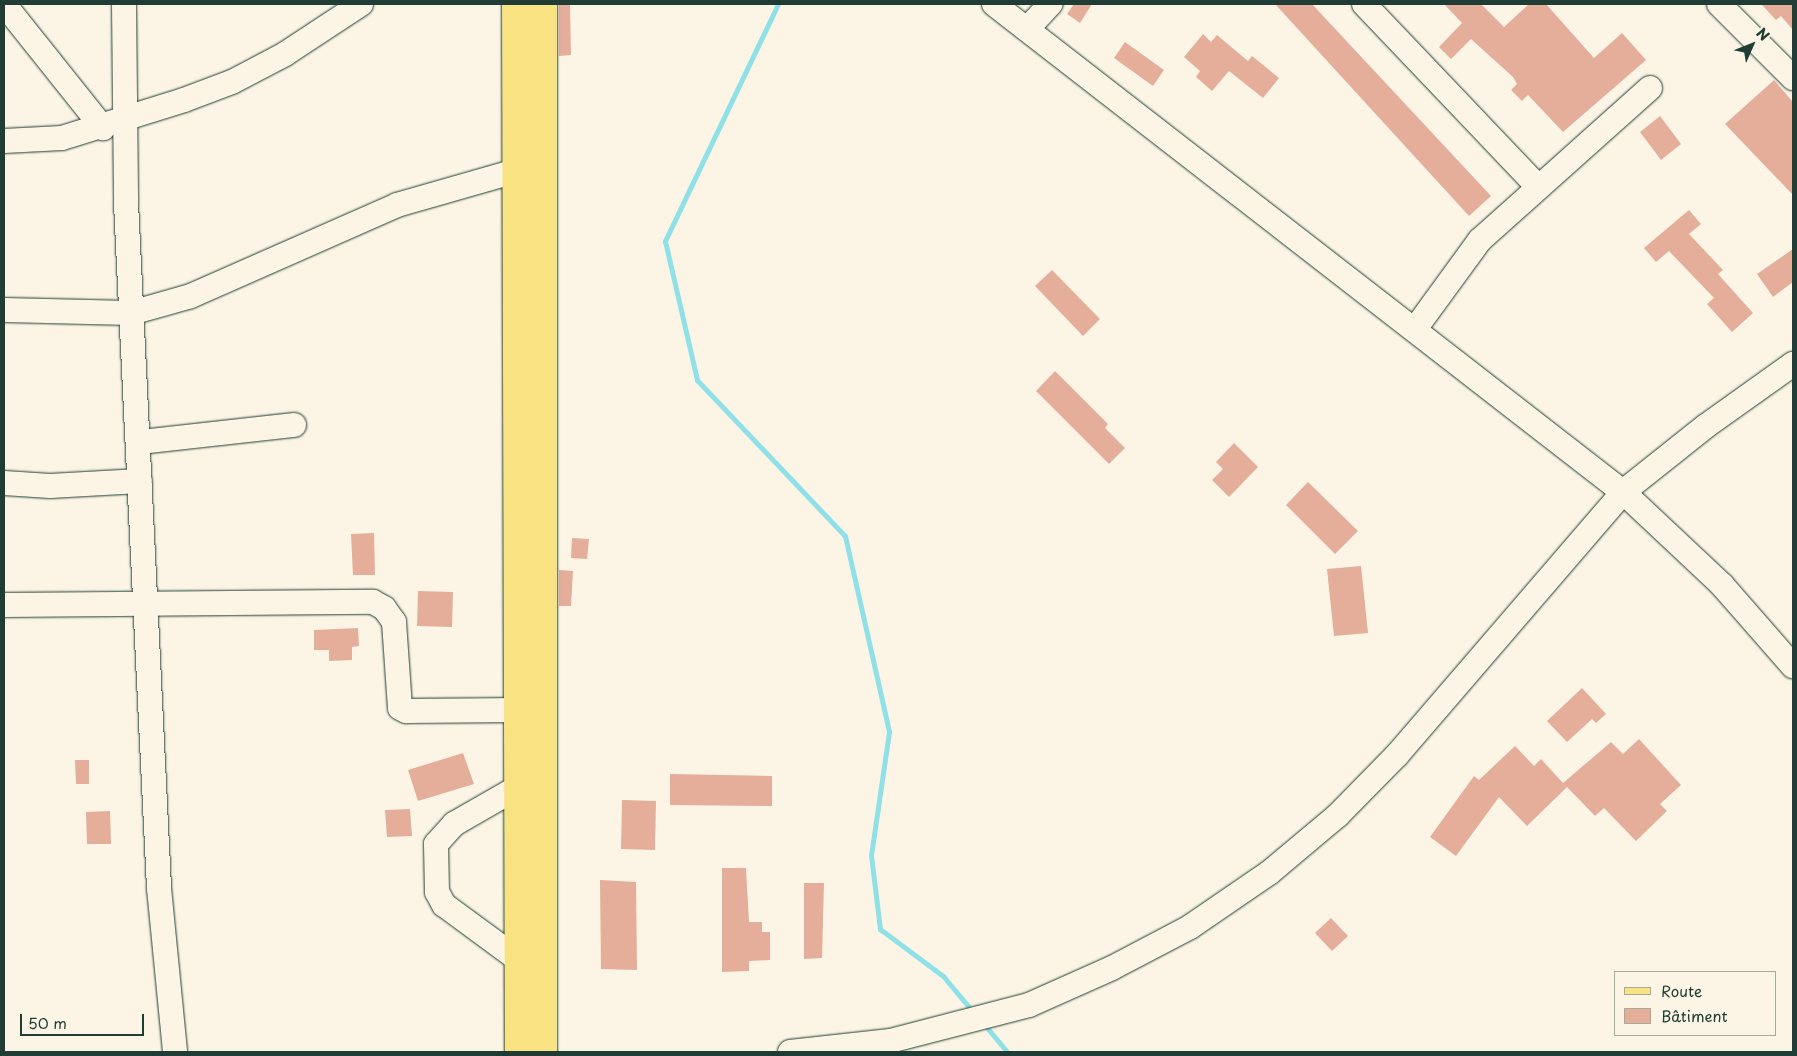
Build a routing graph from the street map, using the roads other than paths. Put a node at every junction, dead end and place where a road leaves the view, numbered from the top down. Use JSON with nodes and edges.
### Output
{"nodes":[{"id":1,"x":4,"y":4,"type":"edge"},
{"id":2,"x":124,"y":4,"type":"edge"},
{"id":3,"x":361,"y":4,"type":"edge"},
{"id":4,"x":516,"y":4,"type":"edge"},
{"id":5,"x":543,"y":4,"type":"edge"},
{"id":6,"x":994,"y":4,"type":"edge"},
{"id":7,"x":1050,"y":4,"type":"edge"},
{"id":8,"x":1364,"y":4,"type":"edge"},
{"id":9,"x":1719,"y":4,"type":"edge"},
{"id":10,"x":1028,"y":28,"type":"junction"},
{"id":11,"x":1793,"y":78,"type":"edge"},
{"id":12,"x":1650,"y":88,"type":"dead end"},
{"id":13,"x":126,"y":121,"type":"junction"},
{"id":14,"x":103,"y":128,"type":"junction"},
{"id":15,"x":4,"y":142,"type":"edge"},
{"id":16,"x":519,"y":170,"type":"junction"},
{"id":17,"x":1538,"y":187,"type":"junction"},
{"id":18,"x":4,"y":310,"type":"edge"},
{"id":19,"x":132,"y":313,"type":"junction"},
{"id":20,"x":1415,"y":328,"type":"junction"},
{"id":21,"x":1793,"y":364,"type":"edge"},
{"id":22,"x":294,"y":425,"type":"dead end"},
{"id":23,"x":140,"y":442,"type":"junction"},
{"id":24,"x":140,"y":481,"type":"junction"},
{"id":25,"x":4,"y":483,"type":"edge"},
{"id":26,"x":1623,"y":492,"type":"junction"},
{"id":27,"x":147,"y":602,"type":"junction"},
{"id":28,"x":4,"y":605,"type":"edge"},
{"id":29,"x":1793,"y":666,"type":"edge"},
{"id":30,"x":520,"y":710,"type":"junction"},
{"id":31,"x":520,"y":786,"type":"junction"},
{"id":32,"x":519,"y":960,"type":"junction"},
{"id":33,"x":175,"y":1052,"type":"edge"},
{"id":34,"x":519,"y":1052,"type":"edge"},
{"id":35,"x":543,"y":1052,"type":"edge"},
{"id":36,"x":790,"y":1052,"type":"edge"}],
"edges":[{"from":1,"to":14,"type":"street"},
{"from":2,"to":13,"type":"street"},
{"from":3,"to":13,"type":"street"},
{"from":4,"to":16,"type":"main road"},
{"from":5,"to":35,"type":"main road"},
{"from":6,"to":10,"type":"street"},
{"from":7,"to":10,"type":"street"},
{"from":8,"to":17,"type":"street"},
{"from":9,"to":11,"type":"street"},
{"from":10,"to":20,"type":"street"},
{"from":12,"to":17,"type":"street"},
{"from":13,"to":14,"type":"street"},
{"from":13,"to":19,"type":"street"},
{"from":14,"to":15,"type":"street"},
{"from":16,"to":19,"type":"street"},
{"from":16,"to":30,"type":"main road"},
{"from":17,"to":20,"type":"street"},
{"from":18,"to":19,"type":"street"},
{"from":19,"to":23,"type":"street"},
{"from":20,"to":26,"type":"street"},
{"from":21,"to":26,"type":"street"},
{"from":22,"to":23,"type":"street"},
{"from":23,"to":24,"type":"street"},
{"from":24,"to":25,"type":"street"},
{"from":24,"to":27,"type":"street"},
{"from":26,"to":29,"type":"street"},
{"from":26,"to":36,"type":"street"},
{"from":27,"to":28,"type":"street"},
{"from":27,"to":30,"type":"street"},
{"from":27,"to":33,"type":"street"},
{"from":30,"to":31,"type":"main road"},
{"from":31,"to":32,"type":"main road"},
{"from":31,"to":32,"type":"street"},
{"from":32,"to":34,"type":"main road"}]}
